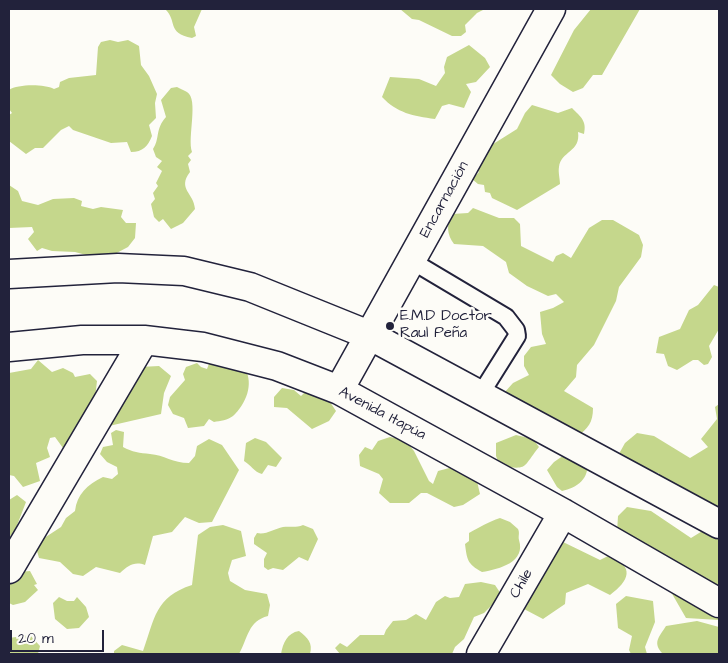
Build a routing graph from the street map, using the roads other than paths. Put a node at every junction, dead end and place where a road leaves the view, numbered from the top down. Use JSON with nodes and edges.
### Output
{"nodes":[{"id":1,"x":542,"y":12,"type":"edge"},
{"id":2,"x":412,"y":261,"type":"junction"},
{"id":3,"x":9,"y":274,"type":"edge"},
{"id":4,"x":369,"y":335,"type":"junction"},
{"id":5,"x":144,"y":340,"type":"junction"},
{"id":6,"x":9,"y":347,"type":"edge"},
{"id":7,"x":339,"y":390,"type":"junction"},
{"id":8,"x":480,"y":395,"type":"junction"},
{"id":9,"x":563,"y":513,"type":"junction"},
{"id":10,"x":719,"y":524,"type":"edge"},
{"id":11,"x":9,"y":569,"type":"edge"},
{"id":12,"x":719,"y":604,"type":"edge"},
{"id":13,"x":481,"y":654,"type":"edge"}],
"edges":[{"from":1,"to":2,"type":"street","name":"Encarnación"},
{"from":2,"to":4,"type":"street","name":"Encarnación"},
{"from":2,"to":8,"type":"lane"},
{"from":3,"to":4,"type":"street"},
{"from":4,"to":7,"type":"street","name":"Encarnación"},
{"from":4,"to":8,"type":"street"},
{"from":5,"to":6,"type":"street","name":"Avenida Itapúa"},
{"from":5,"to":7,"type":"street","name":"Avenida Itapúa"},
{"from":5,"to":11,"type":"street"},
{"from":7,"to":9,"type":"street","name":"Avenida Itapúa"},
{"from":8,"to":10,"type":"street"},
{"from":9,"to":12,"type":"street","name":"Avenida Itapúa"},
{"from":9,"to":13,"type":"street","name":"Chile"}]}
